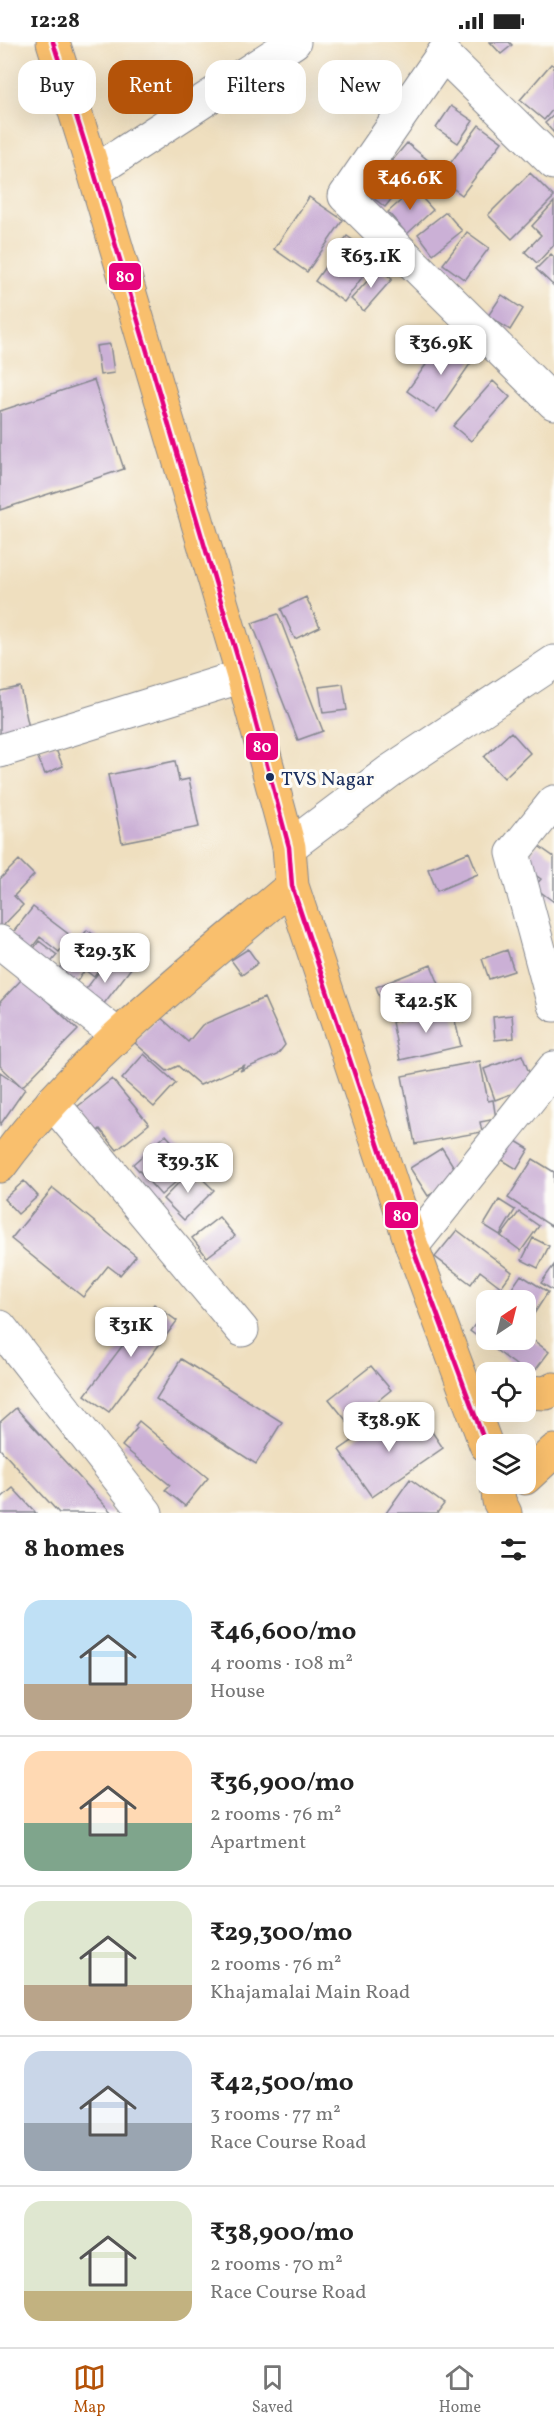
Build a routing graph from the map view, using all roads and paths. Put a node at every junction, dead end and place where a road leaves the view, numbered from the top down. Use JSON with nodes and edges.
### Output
{"nodes":[{"id":1,"x":53,"y":42,"type":"edge"},
{"id":2,"x":294,"y":42,"type":"edge"},
{"id":3,"x":554,"y":163,"type":"edge"},
{"id":4,"x":94,"y":171,"type":"junction"},
{"id":5,"x":554,"y":403,"type":"edge"},
{"id":6,"x":554,"y":662,"type":"edge"},
{"id":7,"x":243,"y":676,"type":"junction"},
{"id":8,"x":0,"y":751,"type":"edge"},
{"id":9,"x":554,"y":802,"type":"edge"},
{"id":10,"x":289,"y":847,"type":"junction"},
{"id":11,"x":292,"y":886,"type":"junction"},
{"id":12,"x":0,"y":942,"type":"edge"},
{"id":13,"x":554,"y":1005,"type":"edge"},
{"id":14,"x":117,"y":1035,"type":"junction"},
{"id":15,"x":554,"y":1068,"type":"edge"},
{"id":16,"x":52,"y":1102,"type":"junction"},
{"id":17,"x":4,"y":1153,"type":"edge"},
{"id":18,"x":412,"y":1246,"type":"junction"},
{"id":19,"x":0,"y":1327,"type":"edge"},
{"id":20,"x":242,"y":1330,"type":"dead end"},
{"id":21,"x":473,"y":1382,"type":"edge"},
{"id":22,"x":554,"y":1389,"type":"edge"},
{"id":23,"x":536,"y":1393,"type":"edge"},
{"id":24,"x":484,"y":1434,"type":"edge"},
{"id":25,"x":554,"y":1451,"type":"edge"},
{"id":26,"x":536,"y":1468,"type":"edge"},
{"id":27,"x":146,"y":1513,"type":"edge"}],
"edges":[{"from":1,"to":4,"type":"main road"},
{"from":2,"to":4,"type":"street"},
{"from":3,"to":5,"type":"street"},
{"from":4,"to":7,"type":"main road"},
{"from":6,"to":10,"type":"street"},
{"from":7,"to":8,"type":"street"},
{"from":7,"to":10,"type":"main road"},
{"from":9,"to":13,"type":"street"},
{"from":10,"to":11,"type":"main road"},
{"from":11,"to":14,"type":"main road"},
{"from":11,"to":18,"type":"main road"},
{"from":12,"to":14,"type":"street"},
{"from":14,"to":16,"type":"main road"},
{"from":15,"to":18,"type":"street"},
{"from":16,"to":17,"type":"main road"},
{"from":16,"to":20,"type":"street"},
{"from":18,"to":21,"type":"main road"},
{"from":19,"to":27,"type":"street"},
{"from":21,"to":24,"type":"main road"},
{"from":22,"to":23,"type":"main road"},
{"from":25,"to":26,"type":"main road"}]}
